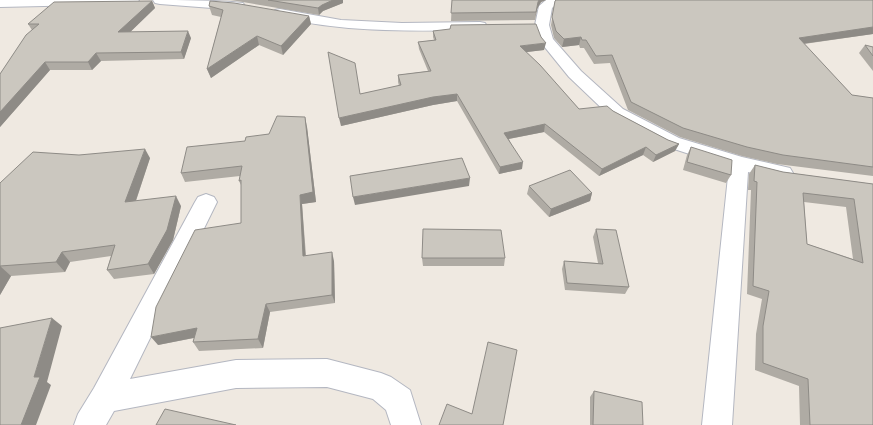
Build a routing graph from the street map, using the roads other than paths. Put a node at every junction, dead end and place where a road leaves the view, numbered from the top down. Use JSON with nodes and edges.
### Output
{"nodes":[{"id":1,"x":132,"y":0,"type":"edge"},
{"id":2,"x":160,"y":0,"type":"edge"},
{"id":3,"x":554,"y":0,"type":"edge"},
{"id":4,"x":2,"y":4,"type":"edge"},
{"id":5,"x":245,"y":5,"type":"edge"},
{"id":6,"x":267,"y":11,"type":"edge"},
{"id":7,"x":495,"y":26,"type":"edge"},
{"id":8,"x":738,"y":163,"type":"junction"},
{"id":9,"x":799,"y":175,"type":"edge"},
{"id":10,"x":206,"y":202,"type":"dead end"},
{"id":11,"x":105,"y":398,"type":"junction"},
{"id":12,"x":89,"y":425,"type":"edge"},
{"id":13,"x":406,"y":425,"type":"edge"},
{"id":14,"x":717,"y":425,"type":"edge"}],
"edges":[{"from":1,"to":4,"type":"street"},
{"from":2,"to":5,"type":"street"},
{"from":3,"to":8,"type":"street"},
{"from":6,"to":7,"type":"street"},
{"from":8,"to":9,"type":"street"},
{"from":8,"to":14,"type":"street"},
{"from":10,"to":11,"type":"street"},
{"from":11,"to":12,"type":"street"},
{"from":11,"to":13,"type":"street"}]}
